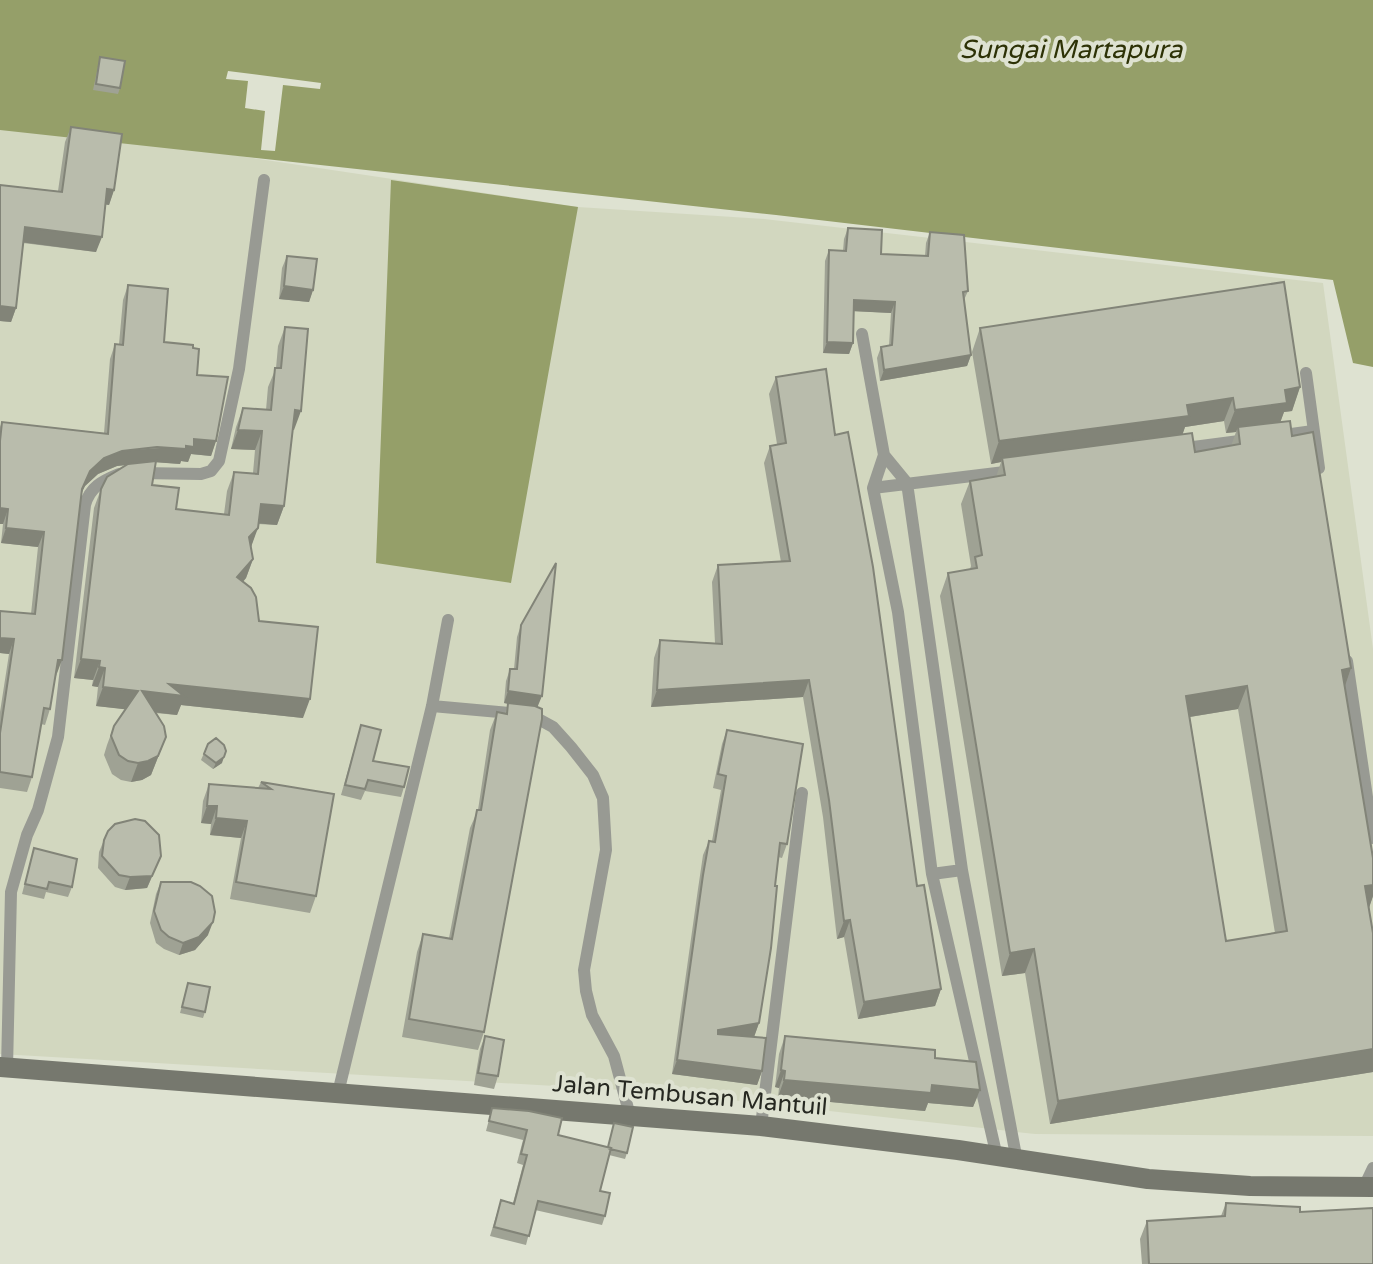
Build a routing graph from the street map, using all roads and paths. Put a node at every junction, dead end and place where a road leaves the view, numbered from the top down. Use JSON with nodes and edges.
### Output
{"nodes":[{"id":1,"x":264,"y":180,"type":"dead end"},
{"id":2,"x":862,"y":334,"type":"dead end"},
{"id":3,"x":1306,"y":373,"type":"dead end"},
{"id":4,"x":1313,"y":431,"type":"junction"},
{"id":5,"x":1157,"y":452,"type":"edge"},
{"id":6,"x":884,"y":455,"type":"junction"},
{"id":7,"x":1032,"y":469,"type":"edge"},
{"id":8,"x":1320,"y":478,"type":"edge"},
{"id":9,"x":907,"y":483,"type":"junction"},
{"id":10,"x":873,"y":488,"type":"junction"},
{"id":11,"x":926,"y":609,"type":"junction"},
{"id":12,"x":898,"y":612,"type":"junction"},
{"id":13,"x":448,"y":620,"type":"dead end"},
{"id":14,"x":1345,"y":650,"type":"edge"},
{"id":15,"x":432,"y":706,"type":"junction"},
{"id":16,"x":802,"y":793,"type":"dead end"},
{"id":17,"x":1373,"y":838,"type":"edge"},
{"id":18,"x":962,"y":870,"type":"junction"},
{"id":19,"x":932,"y":874,"type":"junction"},
{"id":20,"x":3,"y":1067,"type":"edge"},
{"id":21,"x":338,"y":1093,"type":"junction"},
{"id":22,"x":630,"y":1116,"type":"junction"},
{"id":23,"x":761,"y":1126,"type":"junction"},
{"id":24,"x":1007,"y":1159,"type":"junction"},
{"id":25,"x":1373,"y":1168,"type":"edge"},
{"id":26,"x":1368,"y":1187,"type":"edge"}],
"edges":[{"from":1,"to":20,"type":"lane"},
{"from":2,"to":6,"type":"lane"},
{"from":3,"to":4,"type":"lane"},
{"from":4,"to":5,"type":"lane"},
{"from":4,"to":8,"type":"lane"},
{"from":6,"to":9,"type":"lane"},
{"from":6,"to":10,"type":"lane"},
{"from":7,"to":9,"type":"lane"},
{"from":9,"to":10,"type":"lane"},
{"from":9,"to":11,"type":"lane"},
{"from":10,"to":12,"type":"lane"},
{"from":11,"to":12,"type":"lane"},
{"from":11,"to":18,"type":"lane"},
{"from":12,"to":19,"type":"lane"},
{"from":13,"to":15,"type":"lane"},
{"from":14,"to":17,"type":"lane"},
{"from":15,"to":21,"type":"lane"},
{"from":15,"to":22,"type":"lane"},
{"from":16,"to":23,"type":"lane"},
{"from":18,"to":19,"type":"lane"},
{"from":18,"to":24,"type":"lane"},
{"from":19,"to":24,"type":"lane"},
{"from":20,"to":21,"type":"street","name":"Jalan Tembusan Mantuil"},
{"from":21,"to":22,"type":"street","name":"Jalan Tembusan Mantuil"},
{"from":22,"to":23,"type":"street","name":"Jalan Tembusan Mantuil"},
{"from":23,"to":24,"type":"street","name":"Jalan Tembusan Mantuil"},
{"from":24,"to":26,"type":"street","name":"Jalan Tembusan Mantuil"},
{"from":25,"to":26,"type":"lane"}]}
